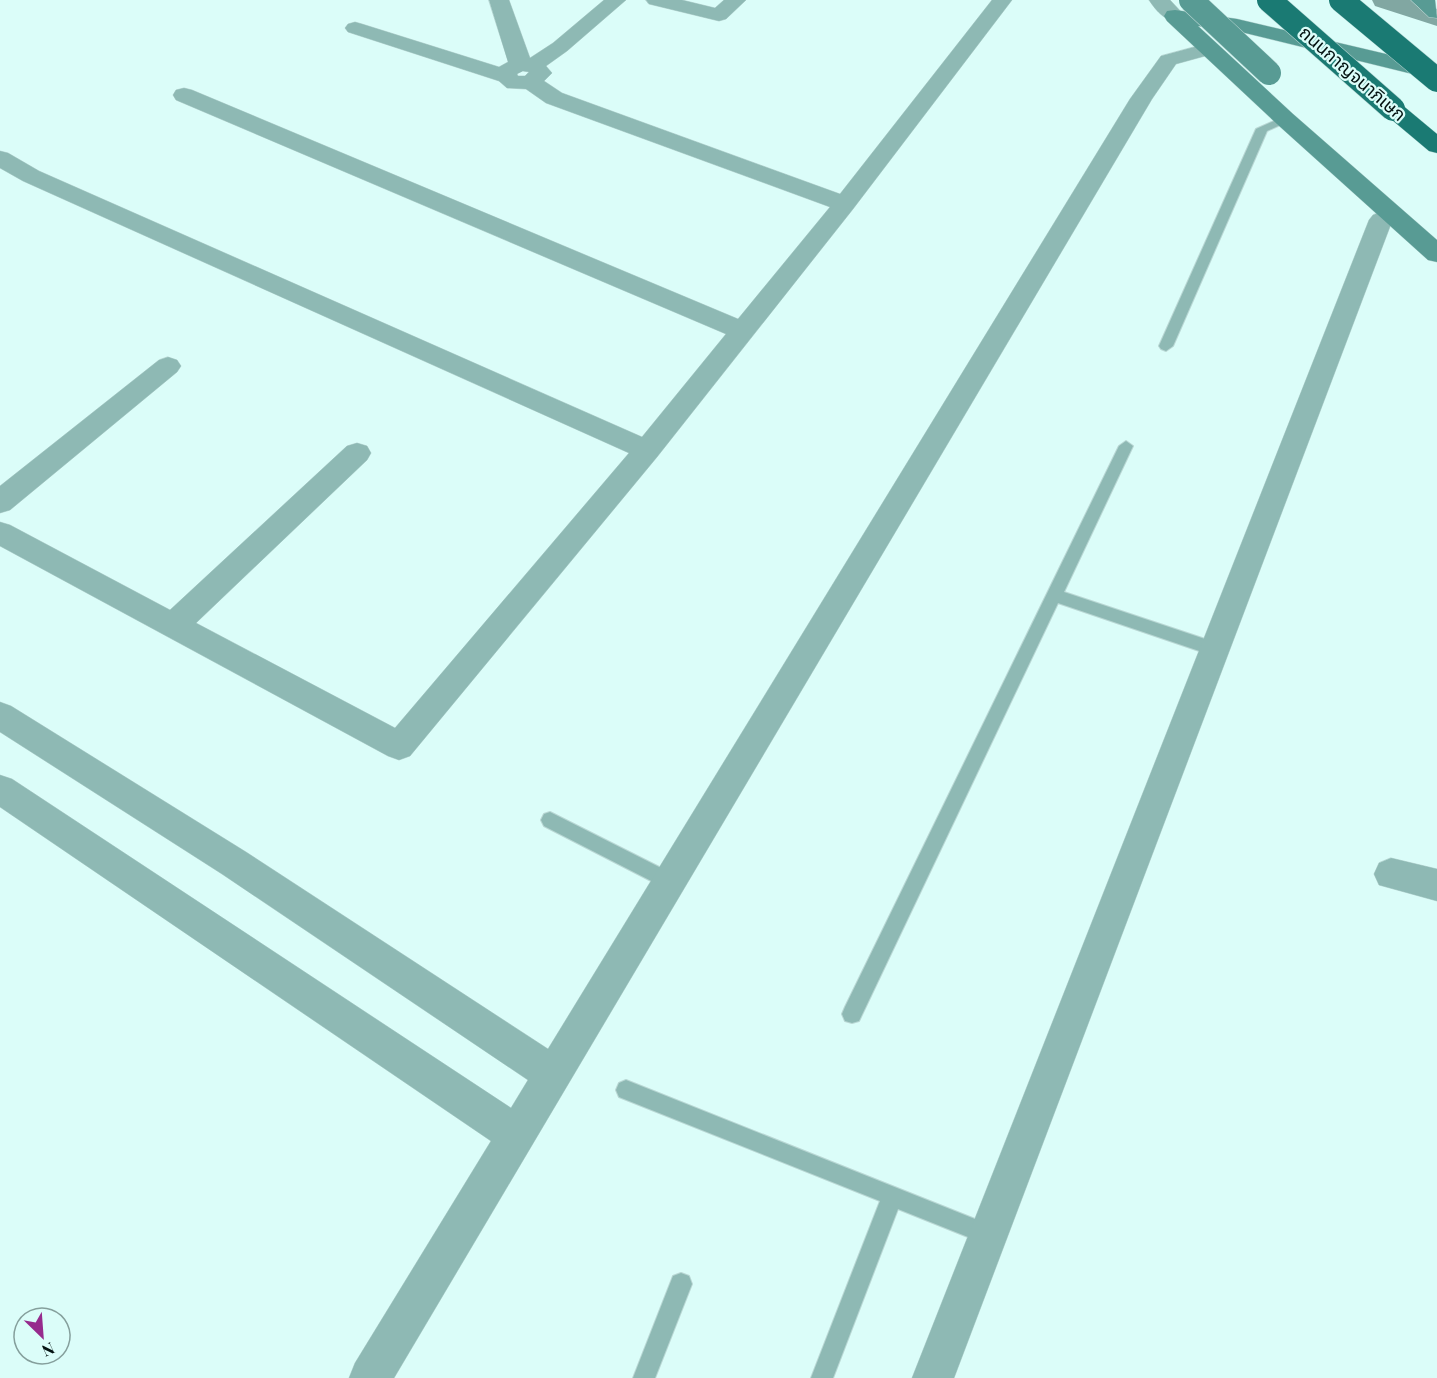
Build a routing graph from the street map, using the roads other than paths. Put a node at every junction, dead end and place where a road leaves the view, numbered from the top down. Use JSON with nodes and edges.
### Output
{"nodes":[{"id":1,"x":500,"y":0,"type":"edge"},
{"id":2,"x":616,"y":0,"type":"edge"},
{"id":3,"x":656,"y":0,"type":"edge"},
{"id":4,"x":736,"y":0,"type":"edge"},
{"id":5,"x":1002,"y":0,"type":"edge"},
{"id":6,"x":1269,"y":0,"type":"edge"},
{"id":7,"x":1341,"y":0,"type":"edge"},
{"id":8,"x":1422,"y":0,"type":"edge"},
{"id":9,"x":1175,"y":5,"type":"edge"},
{"id":10,"x":1437,"y":12,"type":"edge"},
{"id":11,"x":355,"y":28,"type":"dead end"},
{"id":12,"x":1209,"y":49,"type":"junction"},
{"id":13,"x":522,"y":71,"type":"junction"},
{"id":14,"x":1437,"y":73,"type":"edge"},
{"id":15,"x":1437,"y":80,"type":"edge"},
{"id":16,"x":184,"y":95,"type":"dead end"},
{"id":17,"x":1286,"y":96,"type":"junction"},
{"id":18,"x":1437,"y":146,"type":"edge"},
{"id":19,"x":0,"y":158,"type":"edge"},
{"id":20,"x":846,"y":204,"type":"junction"},
{"id":21,"x":1393,"y":214,"type":"junction"},
{"id":22,"x":1437,"y":230,"type":"edge"},
{"id":23,"x":1437,"y":254,"type":"edge"},
{"id":24,"x":743,"y":331,"type":"junction"},
{"id":25,"x":1166,"y":346,"type":"dead end"},
{"id":26,"x":168,"y":366,"type":"dead end"},
{"id":27,"x":1126,"y":446,"type":"dead end"},
{"id":28,"x":647,"y":450,"type":"junction"},
{"id":29,"x":357,"y":453,"type":"dead end"},
{"id":30,"x":0,"y":502,"type":"edge"},
{"id":31,"x":0,"y":533,"type":"edge"},
{"id":32,"x":1054,"y":595,"type":"junction"},
{"id":33,"x":173,"y":626,"type":"junction"},
{"id":34,"x":1214,"y":649,"type":"junction"},
{"id":35,"x":0,"y":715,"type":"edge"},
{"id":36,"x":0,"y":789,"type":"edge"},
{"id":37,"x":550,"y":820,"type":"dead end"},
{"id":38,"x":1391,"y":874,"type":"dead end"},
{"id":39,"x":669,"y":881,"type":"junction"},
{"id":40,"x":1437,"y":885,"type":"edge"},
{"id":41,"x":852,"y":1014,"type":"dead end"},
{"id":42,"x":553,"y":1074,"type":"junction"},
{"id":43,"x":626,"y":1090,"type":"dead end"},
{"id":44,"x":517,"y":1136,"type":"junction"},
{"id":45,"x":892,"y":1197,"type":"junction"},
{"id":46,"x":988,"y":1234,"type":"junction"},
{"id":47,"x":681,"y":1284,"type":"dead end"},
{"id":48,"x":370,"y":1378,"type":"edge"},
{"id":49,"x":644,"y":1378,"type":"edge"},
{"id":50,"x":822,"y":1378,"type":"edge"},
{"id":51,"x":933,"y":1378,"type":"edge"}],
"edges":[{"from":1,"to":13,"type":"street"},
{"from":2,"to":13,"type":"street"},
{"from":3,"to":4,"type":"street"},
{"from":5,"to":20,"type":"street"},
{"from":6,"to":18,"type":"highway","name":"ถนนกาญจนาภิเษก","bridge":true},
{"from":7,"to":15,"type":"highway","bridge":true},
{"from":8,"to":10,"type":"main road"},
{"from":9,"to":12,"type":"main road"},
{"from":9,"to":14,"type":"main road"},
{"from":9,"to":17,"type":"main road","bridge":true},
{"from":11,"to":13,"type":"street"},
{"from":12,"to":17,"type":"main road"},
{"from":12,"to":39,"type":"street"},
{"from":13,"to":20,"type":"street"},
{"from":16,"to":24,"type":"street"},
{"from":17,"to":21,"type":"main road"},
{"from":17,"to":22,"type":"main road"},
{"from":17,"to":25,"type":"lane"},
{"from":19,"to":28,"type":"street"},
{"from":20,"to":24,"type":"street"},
{"from":21,"to":23,"type":"main road"},
{"from":21,"to":34,"type":"street"},
{"from":24,"to":28,"type":"street"},
{"from":26,"to":30,"type":"street"},
{"from":27,"to":32,"type":"lane"},
{"from":28,"to":33,"type":"street"},
{"from":29,"to":33,"type":"street"},
{"from":31,"to":33,"type":"street"},
{"from":32,"to":34,"type":"lane"},
{"from":32,"to":41,"type":"lane"},
{"from":34,"to":46,"type":"street"},
{"from":35,"to":42,"type":"street"},
{"from":36,"to":44,"type":"street"},
{"from":37,"to":39,"type":"lane"},
{"from":38,"to":40,"type":"street"},
{"from":39,"to":42,"type":"street"},
{"from":42,"to":44,"type":"street"},
{"from":43,"to":45,"type":"lane"},
{"from":44,"to":48,"type":"street"},
{"from":45,"to":46,"type":"lane"},
{"from":45,"to":50,"type":"lane"},
{"from":46,"to":51,"type":"street"},
{"from":47,"to":49,"type":"lane"}]}
